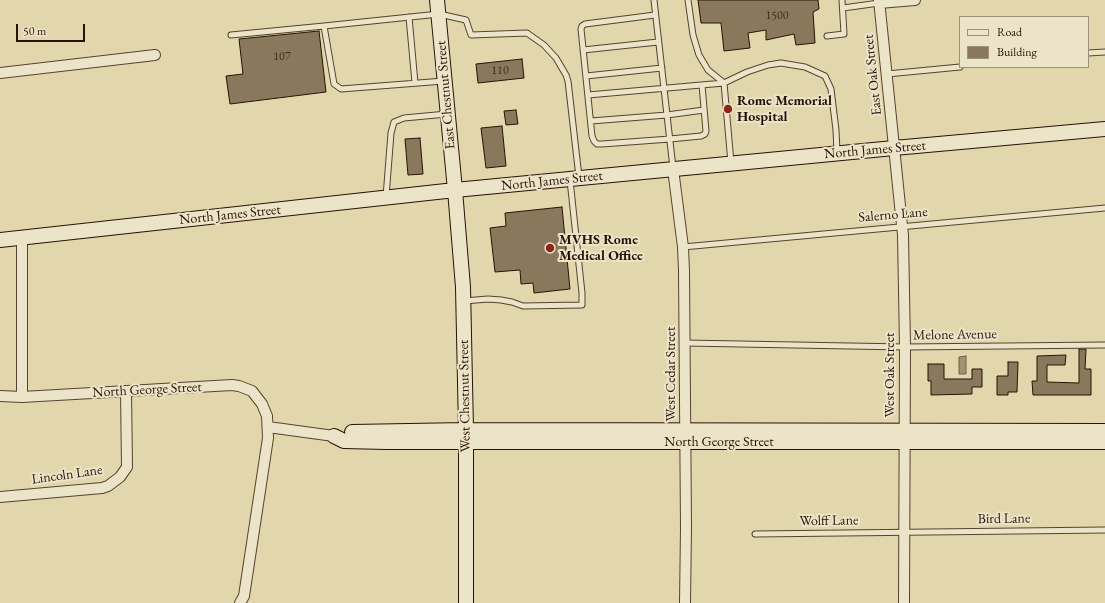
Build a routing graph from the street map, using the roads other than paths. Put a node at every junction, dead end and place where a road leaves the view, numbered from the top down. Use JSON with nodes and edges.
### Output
{"nodes":[{"id":1,"x":437,"y":0,"type":"edge"},
{"id":2,"x":654,"y":0,"type":"edge"},
{"id":3,"x":688,"y":0,"type":"edge"},
{"id":4,"x":842,"y":0,"type":"edge"},
{"id":5,"x":915,"y":0,"type":"edge"},
{"id":6,"x":879,"y":2,"type":"edge"},
{"id":7,"x":843,"y":8,"type":"junction"},
{"id":8,"x":439,"y":14,"type":"junction"},
{"id":9,"x":656,"y":16,"type":"junction"},
{"id":10,"x":409,"y":17,"type":"junction"},
{"id":11,"x":324,"y":26,"type":"junction"},
{"id":12,"x":231,"y":34,"type":"dead end"},
{"id":13,"x":827,"y":36,"type":"dead end"},
{"id":14,"x":658,"y":42,"type":"junction"},
{"id":15,"x":583,"y":50,"type":"junction"},
{"id":16,"x":1105,"y":52,"type":"edge"},
{"id":17,"x":1089,"y":53,"type":"edge"},
{"id":18,"x":155,"y":55,"type":"dead end"},
{"id":19,"x":959,"y":67,"type":"edge"},
{"id":20,"x":662,"y":68,"type":"junction"},
{"id":21,"x":0,"y":73,"type":"edge"},
{"id":22,"x":887,"y":74,"type":"junction"},
{"id":23,"x":586,"y":76,"type":"junction"},
{"id":24,"x":445,"y":81,"type":"junction"},
{"id":25,"x":415,"y":83,"type":"junction"},
{"id":26,"x":724,"y":83,"type":"junction"},
{"id":27,"x":702,"y":85,"type":"junction"},
{"id":28,"x":664,"y":88,"type":"junction"},
{"id":29,"x":588,"y":95,"type":"junction"},
{"id":30,"x":704,"y":110,"type":"junction"},
{"id":31,"x":448,"y":114,"type":"junction"},
{"id":32,"x":667,"y":115,"type":"junction"},
{"id":33,"x":591,"y":121,"type":"junction"},
{"id":34,"x":1105,"y":129,"type":"edge"},
{"id":35,"x":670,"y":140,"type":"junction"},
{"id":36,"x":894,"y":148,"type":"junction"},
{"id":37,"x":837,"y":153,"type":"junction"},
{"id":38,"x":731,"y":164,"type":"junction"},
{"id":39,"x":673,"y":169,"type":"junction"},
{"id":40,"x":574,"y":179,"type":"junction"},
{"id":41,"x":456,"y":190,"type":"junction"},
{"id":42,"x":386,"y":198,"type":"junction"},
{"id":43,"x":1105,"y":208,"type":"edge"},
{"id":44,"x":902,"y":226,"type":"junction"},
{"id":45,"x":22,"y":237,"type":"junction"},
{"id":46,"x":0,"y":240,"type":"edge"},
{"id":47,"x":683,"y":247,"type":"junction"},
{"id":48,"x":463,"y":301,"type":"junction"},
{"id":49,"x":685,"y":343,"type":"junction"},
{"id":50,"x":1105,"y":345,"type":"edge"},
{"id":51,"x":904,"y":347,"type":"junction"},
{"id":52,"x":126,"y":391,"type":"junction"},
{"id":53,"x":0,"y":396,"type":"edge"},
{"id":54,"x":22,"y":397,"type":"junction"},
{"id":55,"x":268,"y":427,"type":"junction"},
{"id":56,"x":1105,"y":431,"type":"edge"},
{"id":57,"x":334,"y":436,"type":"joint"},
{"id":58,"x":466,"y":436,"type":"junction"},
{"id":59,"x":685,"y":436,"type":"junction"},
{"id":60,"x":904,"y":436,"type":"junction"},
{"id":61,"x":1105,"y":442,"type":"edge"},
{"id":62,"x":0,"y":497,"type":"edge"},
{"id":63,"x":1105,"y":530,"type":"edge"},
{"id":64,"x":903,"y":532,"type":"junction"},
{"id":65,"x":755,"y":534,"type":"dead end"},
{"id":66,"x":240,"y":603,"type":"edge"},
{"id":67,"x":466,"y":603,"type":"edge"},
{"id":68,"x":685,"y":603,"type":"edge"},
{"id":69,"x":904,"y":603,"type":"edge"}],
"edges":[{"from":1,"to":8,"type":"street","name":"East Chestnut Street"},
{"from":2,"to":9,"type":"lane"},
{"from":3,"to":26,"type":"lane"},
{"from":4,"to":7,"type":"lane"},
{"from":5,"to":6,"type":"street"},
{"from":6,"to":7,"type":"lane"},
{"from":6,"to":22,"type":"street","name":"East Oak Street"},
{"from":7,"to":13,"type":"lane"},
{"from":8,"to":10,"type":"lane"},
{"from":8,"to":24,"type":"street","name":"East Chestnut Street"},
{"from":8,"to":40,"type":"lane"},
{"from":9,"to":14,"type":"lane"},
{"from":9,"to":15,"type":"lane"},
{"from":10,"to":11,"type":"lane"},
{"from":10,"to":25,"type":"lane"},
{"from":11,"to":12,"type":"lane"},
{"from":11,"to":25,"type":"lane"},
{"from":14,"to":15,"type":"lane"},
{"from":14,"to":20,"type":"lane"},
{"from":15,"to":23,"type":"lane"},
{"from":16,"to":17,"type":"lane"},
{"from":18,"to":21,"type":"street"},
{"from":19,"to":22,"type":"lane"},
{"from":20,"to":23,"type":"lane"},
{"from":20,"to":28,"type":"lane"},
{"from":22,"to":36,"type":"street","name":"East Oak Street"},
{"from":23,"to":29,"type":"lane"},
{"from":24,"to":25,"type":"lane"},
{"from":24,"to":31,"type":"street","name":"East Chestnut Street"},
{"from":26,"to":27,"type":"lane"},
{"from":26,"to":37,"type":"lane"},
{"from":26,"to":38,"type":"lane"},
{"from":27,"to":28,"type":"lane"},
{"from":27,"to":30,"type":"lane"},
{"from":28,"to":29,"type":"lane"},
{"from":28,"to":32,"type":"lane"},
{"from":29,"to":33,"type":"lane"},
{"from":30,"to":32,"type":"lane"},
{"from":30,"to":35,"type":"lane"},
{"from":31,"to":41,"type":"street","name":"East Chestnut Street"},
{"from":31,"to":42,"type":"lane"},
{"from":32,"to":33,"type":"lane"},
{"from":32,"to":35,"type":"lane"},
{"from":33,"to":35,"type":"lane"},
{"from":34,"to":36,"type":"street","name":"North James Street"},
{"from":35,"to":39,"type":"lane"},
{"from":36,"to":37,"type":"street","name":"North James Street"},
{"from":36,"to":44,"type":"street","name":"West Oak Street"},
{"from":37,"to":38,"type":"street","name":"North James Street"},
{"from":38,"to":39,"type":"street","name":"North James Street"},
{"from":39,"to":40,"type":"street","name":"North James Street"},
{"from":39,"to":47,"type":"street","name":"West Cedar Street"},
{"from":40,"to":41,"type":"street","name":"North James Street"},
{"from":40,"to":48,"type":"lane"},
{"from":41,"to":42,"type":"street","name":"North James Street"},
{"from":41,"to":48,"type":"street","name":"West Chestnut Street"},
{"from":42,"to":45,"type":"street","name":"North James Street"},
{"from":43,"to":44,"type":"lane","name":"Salerno Lane"},
{"from":44,"to":47,"type":"lane","name":"Salerno Lane"},
{"from":44,"to":51,"type":"street","name":"West Oak Street"},
{"from":45,"to":46,"type":"street","name":"North James Street"},
{"from":45,"to":54,"type":"street"},
{"from":47,"to":49,"type":"street","name":"West Cedar Street"},
{"from":48,"to":58,"type":"street","name":"West Chestnut Street"},
{"from":49,"to":51,"type":"lane","name":"Melone Avenue"},
{"from":49,"to":59,"type":"street","name":"West Cedar Street"},
{"from":50,"to":51,"type":"lane","name":"Melone Avenue"},
{"from":51,"to":60,"type":"street","name":"West Oak Street"},
{"from":52,"to":54,"type":"street","name":"North George Street"},
{"from":52,"to":55,"type":"street","name":"North George Street"},
{"from":52,"to":62,"type":"street","name":"Lincoln Lane"},
{"from":53,"to":54,"type":"street","name":"North George Street"},
{"from":55,"to":57,"type":"street","name":"North George Street"},
{"from":55,"to":66,"type":"street","name":"North George Street"},
{"from":56,"to":60,"type":"street","name":"North George Street"},
{"from":57,"to":58,"type":"street","name":"North George Street"},
{"from":58,"to":59,"type":"street","name":"North George Street"},
{"from":58,"to":67,"type":"street","name":"West Chestnut Street"},
{"from":59,"to":60,"type":"street","name":"North George Street"},
{"from":59,"to":68,"type":"street","name":"West Cedar Street"},
{"from":60,"to":61,"type":"street","name":"North George Street"},
{"from":60,"to":64,"type":"street","name":"West Oak Street"},
{"from":63,"to":64,"type":"lane","name":"Bird Lane"},
{"from":64,"to":65,"type":"lane","name":"Wolff Lane"},
{"from":64,"to":69,"type":"street","name":"West Oak Street"}]}
